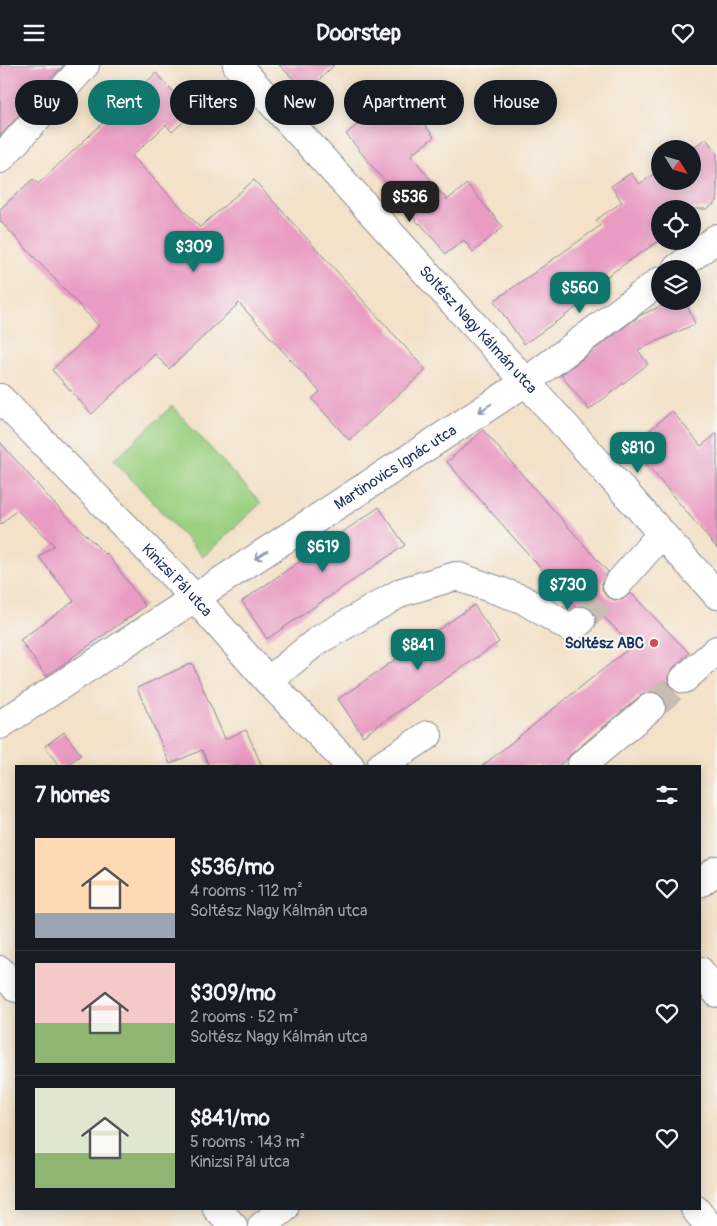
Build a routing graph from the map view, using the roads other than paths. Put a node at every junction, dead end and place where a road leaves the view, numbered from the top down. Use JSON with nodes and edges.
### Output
{"nodes":[{"id":1,"x":85,"y":65,"type":"edge"},
{"id":2,"x":237,"y":65,"type":"edge"},
{"id":3,"x":0,"y":159,"type":"edge"},
{"id":4,"x":717,"y":238,"type":"edge"},
{"id":5,"x":688,"y":260,"type":"edge"},
{"id":6,"x":651,"y":288,"type":"edge"},
{"id":7,"x":526,"y":382,"type":"junction"},
{"id":8,"x":0,"y":398,"type":"edge"},
{"id":9,"x":662,"y":533,"type":"junction"},
{"id":10,"x":617,"y":585,"type":"tunnel mouth"},
{"id":11,"x":717,"y":595,"type":"edge"},
{"id":12,"x":196,"y":597,"type":"junction"},
{"id":13,"x":581,"y":621,"type":"dead end"},
{"id":14,"x":717,"y":650,"type":"edge"},
{"id":15,"x":684,"y":679,"type":"tunnel mouth"},
{"id":16,"x":268,"y":681,"type":"junction"},
{"id":17,"x":651,"y":707,"type":"tunnel mouth"},
{"id":18,"x":0,"y":725,"type":"edge"},
{"id":19,"x":428,"y":735,"type":"dead end"},
{"id":20,"x":349,"y":765,"type":"edge"},
{"id":21,"x":382,"y":765,"type":"edge"},
{"id":22,"x":582,"y":765,"type":"edge"},
{"id":23,"x":717,"y":870,"type":"edge"},
{"id":24,"x":701,"y":882,"type":"edge"},
{"id":25,"x":0,"y":970,"type":"edge"},
{"id":26,"x":701,"y":972,"type":"edge"},
{"id":27,"x":15,"y":987,"type":"edge"},
{"id":28,"x":717,"y":993,"type":"edge"},
{"id":29,"x":218,"y":1210,"type":"edge"},
{"id":30,"x":283,"y":1210,"type":"edge"},
{"id":31,"x":696,"y":1210,"type":"edge"},
{"id":32,"x":233,"y":1226,"type":"edge"},
{"id":33,"x":262,"y":1226,"type":"edge"},
{"id":34,"x":709,"y":1226,"type":"edge"}],
"edges":[{"from":1,"to":3,"type":"street"},
{"from":2,"to":7,"type":"street","name":"Soltész Nagy Kálmán utca"},
{"from":4,"to":5,"type":"street"},
{"from":6,"to":7,"type":"street","name":"Martinovics Ignác utca"},
{"from":7,"to":9,"type":"street","name":"Soltész Nagy Kálmán utca"},
{"from":7,"to":12,"type":"street","name":"Martinovics Ignác utca","one_way":true},
{"from":8,"to":12,"type":"street","name":"Kinizsi Pál utca"},
{"from":9,"to":10,"type":"street"},
{"from":9,"to":11,"type":"street","name":"Soltész Nagy Kálmán utca"},
{"from":12,"to":16,"type":"street","name":"Kinizsi Pál utca"},
{"from":12,"to":18,"type":"street","name":"Martinovics Ignác utca"},
{"from":13,"to":16,"type":"street"},
{"from":14,"to":15,"type":"street"},
{"from":16,"to":20,"type":"street","name":"Kinizsi Pál utca"},
{"from":17,"to":22,"type":"street"},
{"from":19,"to":21,"type":"street"},
{"from":23,"to":24,"type":"street"},
{"from":25,"to":27,"type":"street"},
{"from":26,"to":28,"type":"street"},
{"from":29,"to":32,"type":"street"},
{"from":30,"to":33,"type":"street"},
{"from":31,"to":34,"type":"street"}]}
